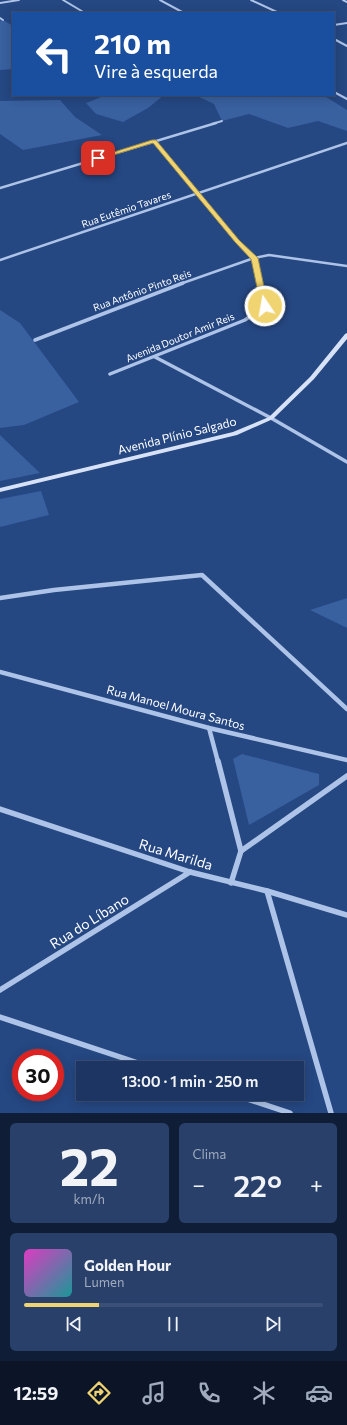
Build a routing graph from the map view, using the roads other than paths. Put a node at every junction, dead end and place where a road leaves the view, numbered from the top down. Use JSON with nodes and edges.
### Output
{"nodes":[{"id":1,"x":19,"y":0,"type":"edge"},
{"id":2,"x":63,"y":0,"type":"edge"},
{"id":3,"x":160,"y":0,"type":"edge"},
{"id":4,"x":251,"y":0,"type":"edge"},
{"id":5,"x":343,"y":0,"type":"edge"},
{"id":6,"x":0,"y":2,"type":"edge"},
{"id":7,"x":347,"y":2,"type":"edge"},
{"id":8,"x":83,"y":12,"type":"edge"},
{"id":9,"x":182,"y":12,"type":"edge"},
{"id":10,"x":277,"y":12,"type":"edge"},
{"id":11,"x":0,"y":18,"type":"edge"},
{"id":12,"x":3,"y":20,"type":"dead end"},
{"id":13,"x":347,"y":23,"type":"edge"},
{"id":14,"x":335,"y":25,"type":"edge"},
{"id":15,"x":335,"y":40,"type":"edge"},
{"id":16,"x":347,"y":46,"type":"edge"},
{"id":17,"x":335,"y":93,"type":"edge"},
{"id":18,"x":347,"y":99,"type":"edge"},
{"id":19,"x":222,"y":121,"type":"dead end"},
{"id":20,"x":154,"y":141,"type":"junction"},
{"id":21,"x":347,"y":143,"type":"edge"},
{"id":22,"x":0,"y":188,"type":"edge"},
{"id":23,"x":198,"y":193,"type":"junction"},
{"id":24,"x":254,"y":258,"type":"junction"},
{"id":25,"x":0,"y":260,"type":"edge"},
{"id":26,"x":347,"y":266,"type":"edge"},
{"id":27,"x":347,"y":335,"type":"edge"},
{"id":28,"x":35,"y":340,"type":"dead end"},
{"id":29,"x":155,"y":357,"type":"junction"},
{"id":30,"x":110,"y":374,"type":"dead end"},
{"id":31,"x":271,"y":418,"type":"junction"},
{"id":32,"x":347,"y":462,"type":"edge"},
{"id":33,"x":0,"y":490,"type":"edge"},
{"id":34,"x":0,"y":598,"type":"edge"},
{"id":35,"x":0,"y":672,"type":"edge"},
{"id":36,"x":347,"y":708,"type":"edge"},
{"id":37,"x":209,"y":728,"type":"junction"},
{"id":38,"x":347,"y":760,"type":"edge"},
{"id":39,"x":347,"y":776,"type":"edge"},
{"id":40,"x":0,"y":809,"type":"edge"},
{"id":41,"x":241,"y":851,"type":"junction"},
{"id":42,"x":190,"y":872,"type":"junction"},
{"id":43,"x":231,"y":883,"type":"junction"},
{"id":44,"x":267,"y":891,"type":"junction"},
{"id":45,"x":347,"y":915,"type":"edge"},
{"id":46,"x":0,"y":990,"type":"edge"},
{"id":47,"x":0,"y":1018,"type":"edge"},
{"id":48,"x":132,"y":1061,"type":"edge"},
{"id":49,"x":253,"y":1101,"type":"edge"},
{"id":50,"x":290,"y":1113,"type":"edge"},
{"id":51,"x":331,"y":1113,"type":"edge"}],
"edges":[{"from":1,"to":6,"type":"street"},
{"from":2,"to":8,"type":"street"},
{"from":3,"to":9,"type":"street"},
{"from":4,"to":10,"type":"street"},
{"from":5,"to":7,"type":"street"},
{"from":11,"to":12,"type":"street"},
{"from":13,"to":14,"type":"street"},
{"from":15,"to":16,"type":"street"},
{"from":17,"to":18,"type":"street"},
{"from":19,"to":20,"type":"street"},
{"from":20,"to":22,"type":"street"},
{"from":20,"to":23,"type":"street"},
{"from":21,"to":23,"type":"street","name":"Rua Eutêmio Tavares"},
{"from":23,"to":24,"type":"street"},
{"from":23,"to":25,"type":"street","name":"Rua Eutêmio Tavares"},
{"from":24,"to":26,"type":"street","name":"Rua Antônio Pinto Reis"},
{"from":24,"to":28,"type":"street","name":"Rua Antônio Pinto Reis"},
{"from":24,"to":29,"type":"street","name":"Avenida Doutor Amir Reis"},
{"from":27,"to":31,"type":"street","name":"Avenida Plínio Salgado"},
{"from":29,"to":30,"type":"street","name":"Avenida Doutor Amir Reis"},
{"from":29,"to":31,"type":"street"},
{"from":31,"to":32,"type":"street"},
{"from":31,"to":33,"type":"street","name":"Avenida Plínio Salgado"},
{"from":34,"to":36,"type":"street"},
{"from":35,"to":37,"type":"street","name":"Rua Manoel Moura Santos"},
{"from":37,"to":38,"type":"street","name":"Rua Manoel Moura Santos"},
{"from":37,"to":41,"type":"street"},
{"from":39,"to":41,"type":"street"},
{"from":40,"to":42,"type":"street","name":"Rua Marilda"},
{"from":41,"to":43,"type":"street"},
{"from":42,"to":43,"type":"street","name":"Rua Marilda"},
{"from":42,"to":46,"type":"street","name":"Rua do Líbano"},
{"from":43,"to":44,"type":"street","name":"Rua Marilda"},
{"from":44,"to":45,"type":"street","name":"Rua Marilda"},
{"from":44,"to":51,"type":"street"},
{"from":47,"to":48,"type":"street"},
{"from":49,"to":50,"type":"street"}]}
